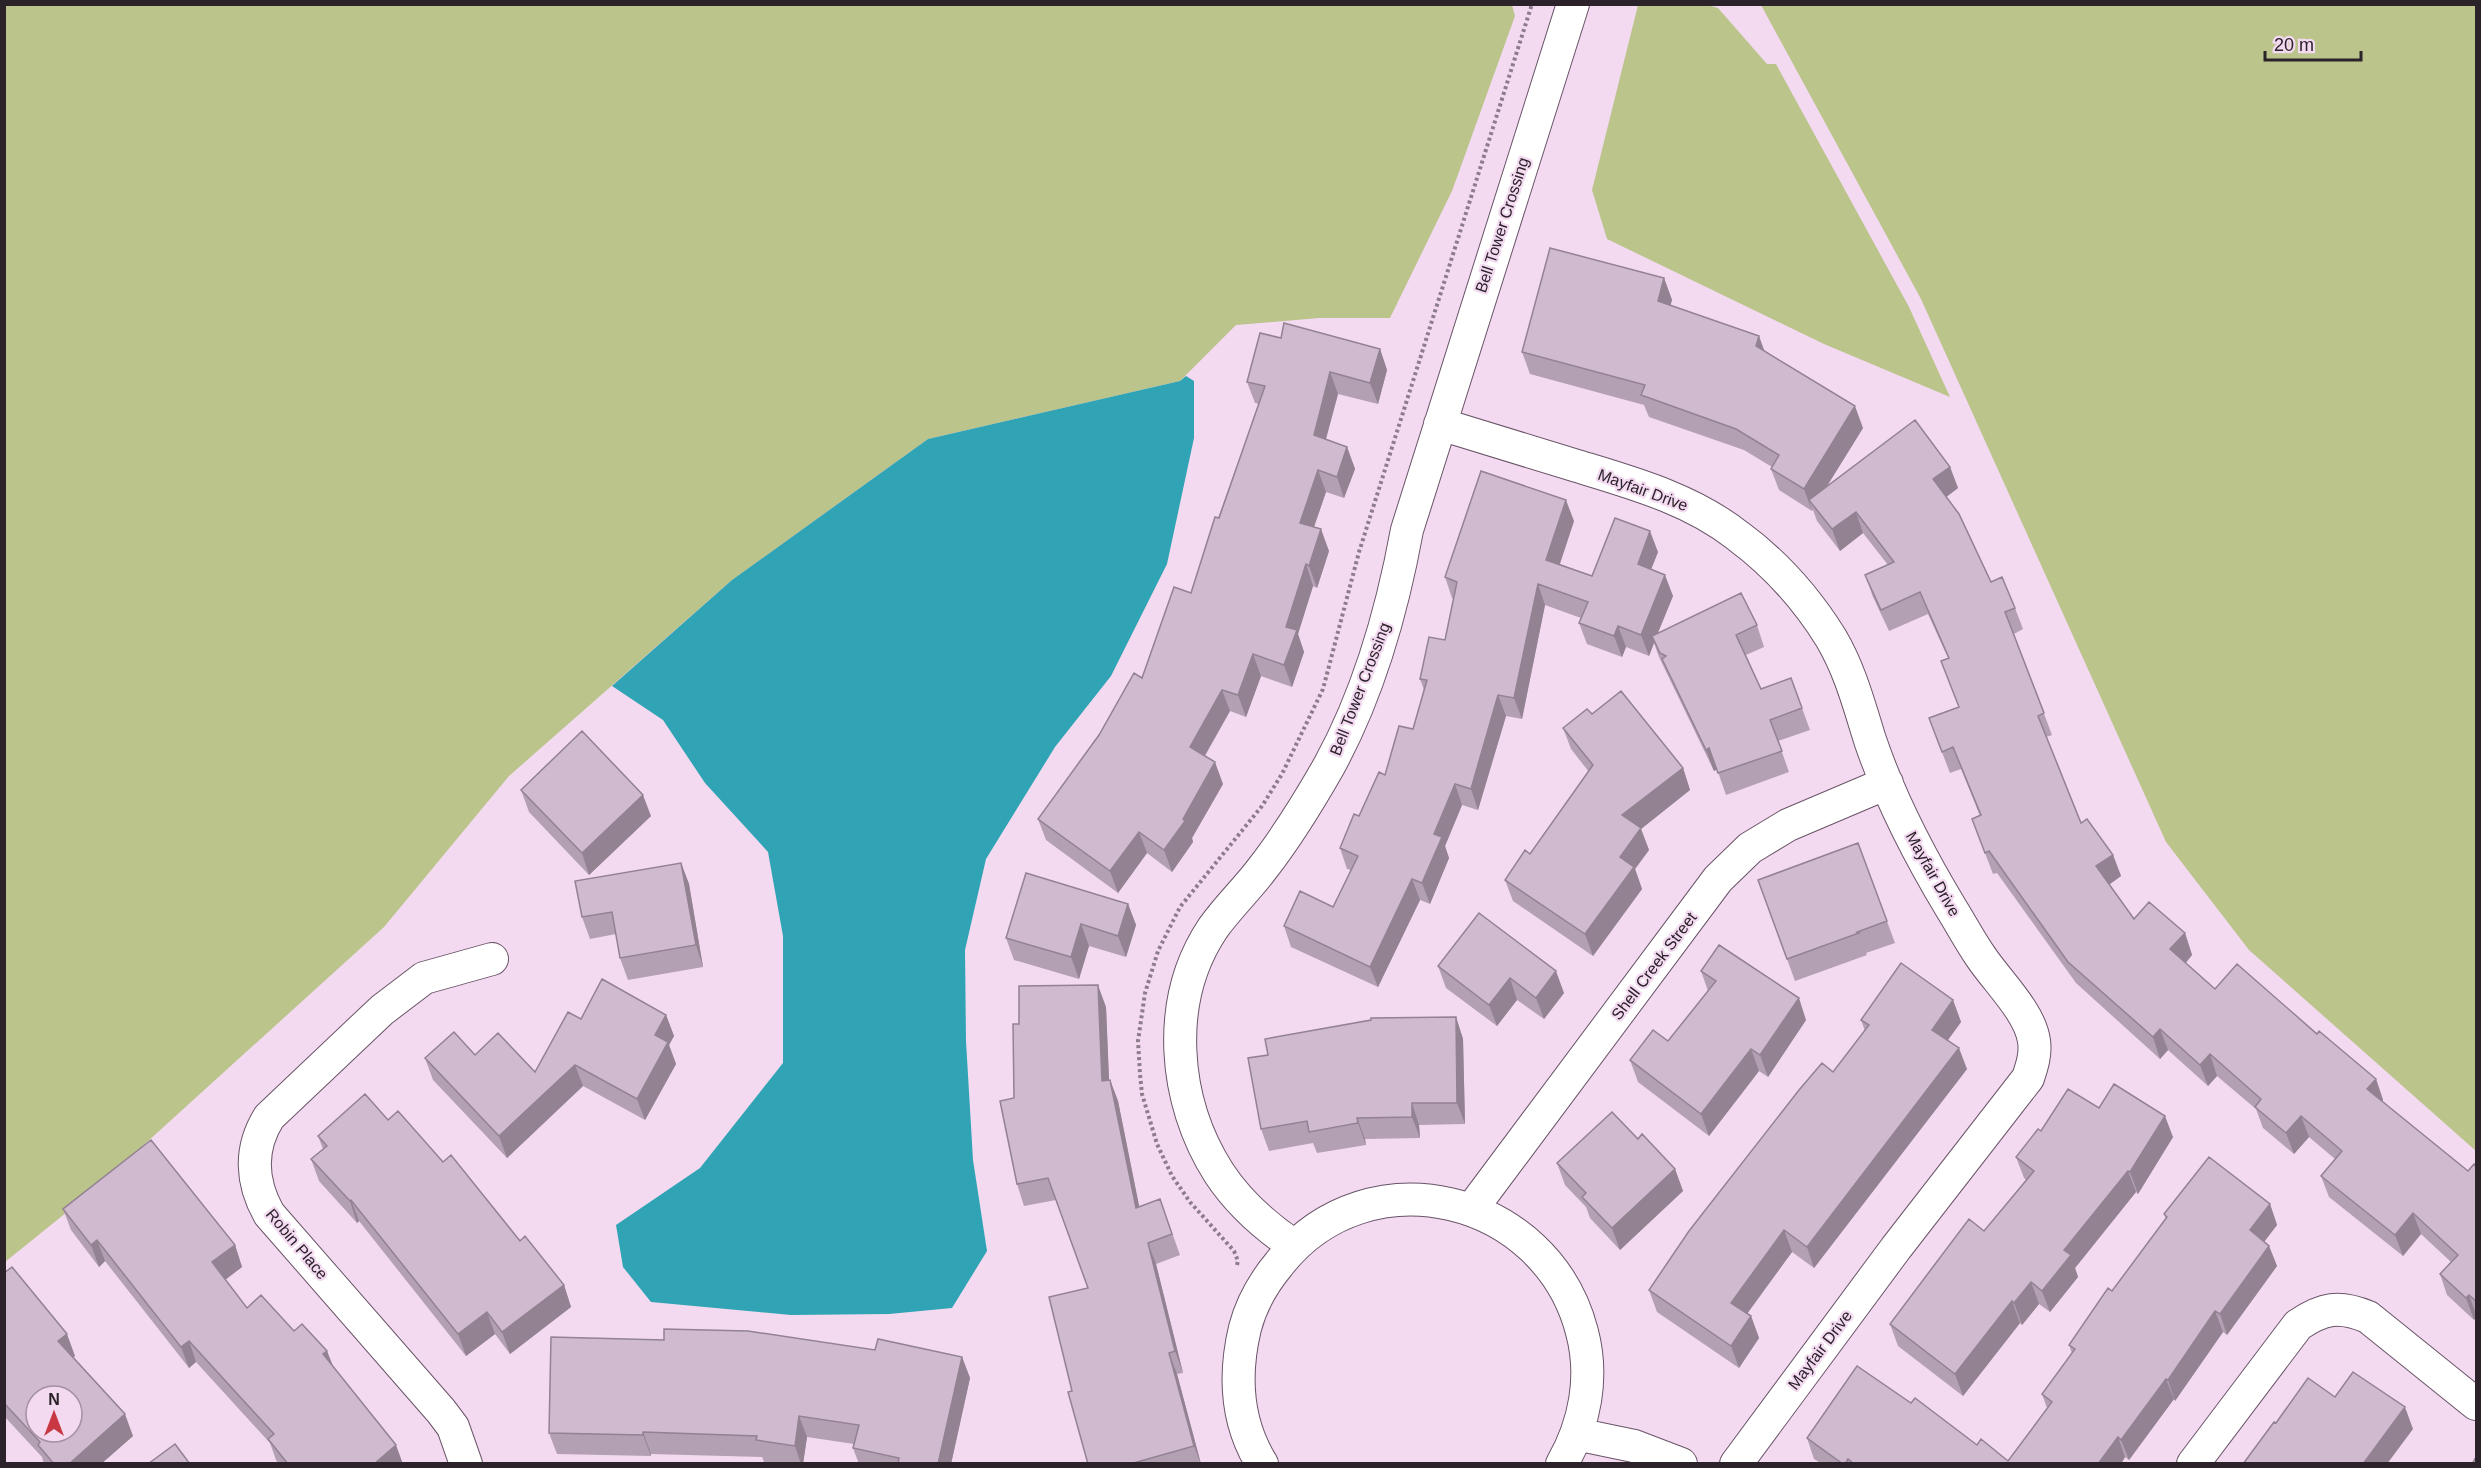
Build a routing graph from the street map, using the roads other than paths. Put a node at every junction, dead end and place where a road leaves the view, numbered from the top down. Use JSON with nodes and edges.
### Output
{"nodes":[{"id":1,"x":1573,"y":4,"type":"edge"},
{"id":2,"x":1440,"y":424,"type":"junction"},
{"id":3,"x":1887,"y":783,"type":"junction"},
{"id":4,"x":492,"y":959,"type":"dead end"},
{"id":5,"x":1471,"y":1210,"type":"junction"},
{"id":6,"x":1293,"y":1245,"type":"junction"},
{"id":7,"x":2476,"y":1404,"type":"edge"},
{"id":8,"x":1576,"y":1434,"type":"junction"},
{"id":9,"x":466,"y":1464,"type":"edge"},
{"id":10,"x":1262,"y":1464,"type":"edge"},
{"id":11,"x":1562,"y":1464,"type":"edge"},
{"id":12,"x":1681,"y":1464,"type":"edge"},
{"id":13,"x":1736,"y":1464,"type":"edge"},
{"id":14,"x":2193,"y":1464,"type":"edge"}],
"edges":[{"from":1,"to":2,"type":"street","name":"Bell Tower Crossing"},
{"from":2,"to":3,"type":"street","name":"Mayfair Drive"},
{"from":2,"to":6,"type":"street","name":"Bell Tower Crossing"},
{"from":3,"to":5,"type":"street","name":"Shell Creek Street"},
{"from":3,"to":13,"type":"street","name":"Mayfair Drive"},
{"from":4,"to":9,"type":"street","name":"Robin Place"},
{"from":5,"to":6,"type":"street"},
{"from":5,"to":8,"type":"street"},
{"from":6,"to":10,"type":"street"},
{"from":7,"to":14,"type":"street"},
{"from":8,"to":11,"type":"street"},
{"from":8,"to":12,"type":"street"}]}
